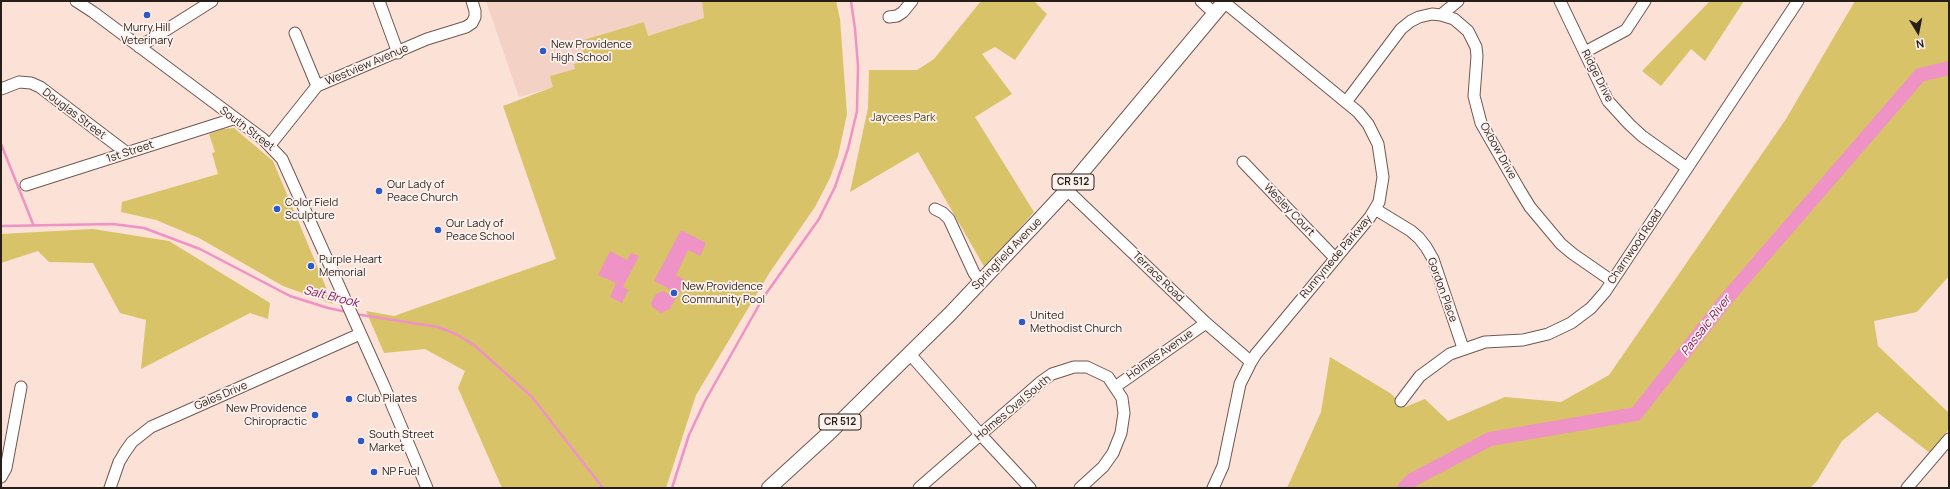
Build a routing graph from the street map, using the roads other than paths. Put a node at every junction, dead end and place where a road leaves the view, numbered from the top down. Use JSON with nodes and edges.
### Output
{"nodes":[{"id":1,"x":76,"y":1,"type":"edge"},
{"id":2,"x":212,"y":1,"type":"edge"},
{"id":3,"x":379,"y":1,"type":"edge"},
{"id":4,"x":472,"y":1,"type":"edge"},
{"id":5,"x":912,"y":1,"type":"edge"},
{"id":6,"x":1201,"y":1,"type":"edge"},
{"id":7,"x":1225,"y":1,"type":"edge"},
{"id":8,"x":1458,"y":1,"type":"edge"},
{"id":9,"x":1560,"y":1,"type":"edge"},
{"id":10,"x":1645,"y":1,"type":"edge"},
{"id":11,"x":1796,"y":2,"type":"edge"},
{"id":12,"x":1214,"y":14,"type":"junction"},
{"id":13,"x":1441,"y":15,"type":"junction"},
{"id":14,"x":889,"y":17,"type":"dead end"},
{"id":15,"x":295,"y":33,"type":"dead end"},
{"id":16,"x":139,"y":47,"type":"junction"},
{"id":17,"x":1585,"y":52,"type":"junction"},
{"id":18,"x":398,"y":53,"type":"junction"},
{"id":19,"x":317,"y":86,"type":"junction"},
{"id":20,"x":1,"y":89,"type":"edge"},
{"id":21,"x":1346,"y":102,"type":"junction"},
{"id":22,"x":233,"y":119,"type":"junction"},
{"id":23,"x":270,"y":145,"type":"junction"},
{"id":24,"x":127,"y":153,"type":"junction"},
{"id":25,"x":1244,"y":162,"type":"dead end"},
{"id":26,"x":1687,"y":168,"type":"junction"},
{"id":27,"x":26,"y":185,"type":"dead end"},
{"id":28,"x":1066,"y":190,"type":"junction"},
{"id":29,"x":935,"y":209,"type":"dead end"},
{"id":30,"x":1375,"y":209,"type":"junction"},
{"id":31,"x":1335,"y":258,"type":"junction"},
{"id":32,"x":1612,"y":281,"type":"junction"},
{"id":33,"x":980,"y":282,"type":"junction"},
{"id":34,"x":1206,"y":323,"type":"junction"},
{"id":35,"x":359,"y":331,"type":"junction"},
{"id":36,"x":1463,"y":348,"type":"junction"},
{"id":37,"x":909,"y":353,"type":"junction"},
{"id":38,"x":1251,"y":362,"type":"junction"},
{"id":39,"x":1116,"y":386,"type":"junction"},
{"id":40,"x":21,"y":387,"type":"dead end"},
{"id":41,"x":1401,"y":401,"type":"dead end"},
{"id":42,"x":981,"y":435,"type":"junction"},
{"id":43,"x":1949,"y":439,"type":"edge"},
{"id":44,"x":1,"y":477,"type":"edge"},
{"id":45,"x":110,"y":488,"type":"edge"},
{"id":46,"x":427,"y":488,"type":"edge"},
{"id":47,"x":769,"y":488,"type":"edge"},
{"id":48,"x":919,"y":488,"type":"edge"},
{"id":49,"x":1030,"y":488,"type":"edge"},
{"id":50,"x":1080,"y":488,"type":"edge"},
{"id":51,"x":1213,"y":488,"type":"edge"},
{"id":52,"x":1907,"y":488,"type":"edge"}],
"edges":[{"from":1,"to":16,"type":"street","name":"South Street"},
{"from":2,"to":16,"type":"street"},
{"from":3,"to":18,"type":"street"},
{"from":4,"to":18,"type":"street","name":"Westview Avenue"},
{"from":5,"to":14,"type":"street"},
{"from":6,"to":12,"type":"street"},
{"from":7,"to":12,"type":"main road","name":"Springfield Avenue","number":"CR 512"},
{"from":7,"to":21,"type":"street","name":"Runnymede Parkway"},
{"from":8,"to":13,"type":"street"},
{"from":9,"to":17,"type":"street","name":"Ridge Drive"},
{"from":10,"to":17,"type":"street"},
{"from":11,"to":26,"type":"street","name":"Charnwood Road"},
{"from":12,"to":28,"type":"main road","name":"Springfield Avenue","number":"CR 512"},
{"from":13,"to":21,"type":"street","name":"Oxbow Drive"},
{"from":13,"to":32,"type":"street","name":"Oxbow Drive"},
{"from":15,"to":19,"type":"street"},
{"from":16,"to":22,"type":"street","name":"South Street"},
{"from":17,"to":26,"type":"street","name":"Ridge Drive"},
{"from":18,"to":19,"type":"street","name":"Westview Avenue"},
{"from":19,"to":23,"type":"street","name":"Westview Avenue"},
{"from":20,"to":24,"type":"street","name":"Douglas Street"},
{"from":21,"to":30,"type":"street","name":"Runnymede Parkway"},
{"from":22,"to":23,"type":"street","name":"South Street"},
{"from":22,"to":24,"type":"street","name":"1st Street"},
{"from":23,"to":35,"type":"street","name":"South Street"},
{"from":24,"to":27,"type":"street","name":"1st Street"},
{"from":25,"to":31,"type":"street","name":"Wesley Court"},
{"from":26,"to":32,"type":"street","name":"Charnwood Road"},
{"from":28,"to":33,"type":"main road","name":"Springfield Avenue","number":"CR 512"},
{"from":28,"to":34,"type":"street","name":"Terrace Road"},
{"from":29,"to":33,"type":"street"},
{"from":30,"to":31,"type":"street","name":"Runnymede Parkway"},
{"from":30,"to":36,"type":"street","name":"Gordon Place"},
{"from":31,"to":38,"type":"street","name":"Runnymede Parkway"},
{"from":32,"to":36,"type":"street","name":"Charnwood Road"},
{"from":33,"to":37,"type":"main road","name":"Springfield Avenue","number":"CR 512"},
{"from":34,"to":38,"type":"street","name":"Terrace Road"},
{"from":34,"to":39,"type":"street","name":"Holmes Avenue"},
{"from":35,"to":45,"type":"street","name":"Gales Drive"},
{"from":35,"to":46,"type":"street","name":"South Street"},
{"from":36,"to":41,"type":"street","name":"Charnwood Road"},
{"from":37,"to":42,"type":"street"},
{"from":37,"to":47,"type":"main road","name":"Springfield Avenue","number":"CR 512"},
{"from":38,"to":51,"type":"street","name":"Runnymede Parkway"},
{"from":39,"to":42,"type":"street","name":"Holmes Oval South"},
{"from":39,"to":50,"type":"street"},
{"from":40,"to":44,"type":"street"},
{"from":42,"to":48,"type":"street","name":"Holmes Oval South"},
{"from":42,"to":49,"type":"street"},
{"from":43,"to":52,"type":"street"}]}
